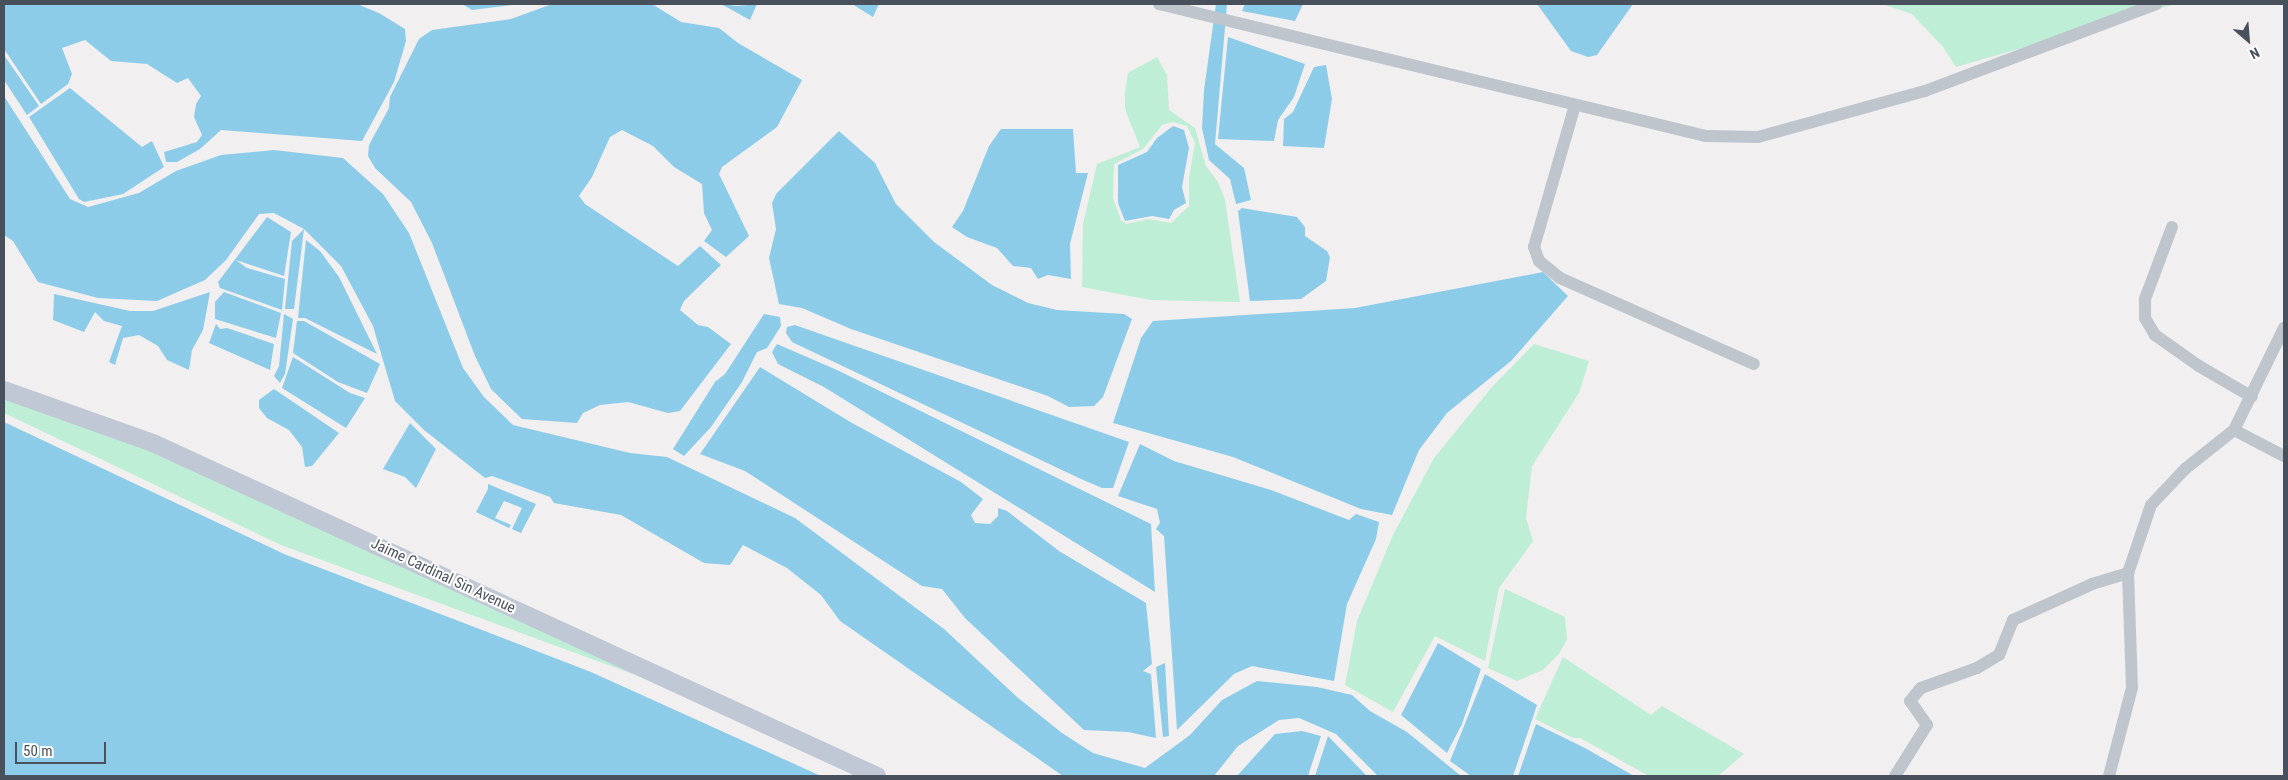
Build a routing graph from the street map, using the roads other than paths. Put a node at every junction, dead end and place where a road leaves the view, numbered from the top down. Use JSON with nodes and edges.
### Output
{"nodes":[{"id":1,"x":1159,"y":4,"type":"edge"},
{"id":2,"x":2156,"y":4,"type":"edge"},
{"id":3,"x":1575,"y":105,"type":"junction"},
{"id":4,"x":2172,"y":227,"type":"dead end"},
{"id":5,"x":2284,"y":328,"type":"edge"},
{"id":6,"x":1754,"y":364,"type":"dead end"},
{"id":7,"x":4,"y":390,"type":"edge"},
{"id":8,"x":2252,"y":397,"type":"junction"},
{"id":9,"x":2234,"y":430,"type":"junction"},
{"id":10,"x":2284,"y":456,"type":"edge"},
{"id":11,"x":2128,"y":573,"type":"junction"},
{"id":12,"x":877,"y":776,"type":"edge"},
{"id":13,"x":1895,"y":776,"type":"edge"},
{"id":14,"x":2109,"y":776,"type":"edge"}],
"edges":[{"from":1,"to":3,"type":"street"},
{"from":2,"to":3,"type":"street"},
{"from":3,"to":6,"type":"street"},
{"from":4,"to":8,"type":"street"},
{"from":5,"to":8,"type":"street"},
{"from":7,"to":12,"type":"main road","name":"Jaime Cardinal Sin Avenue"},
{"from":8,"to":9,"type":"street"},
{"from":9,"to":10,"type":"street"},
{"from":9,"to":11,"type":"street"},
{"from":11,"to":13,"type":"street"},
{"from":11,"to":14,"type":"street"}]}
